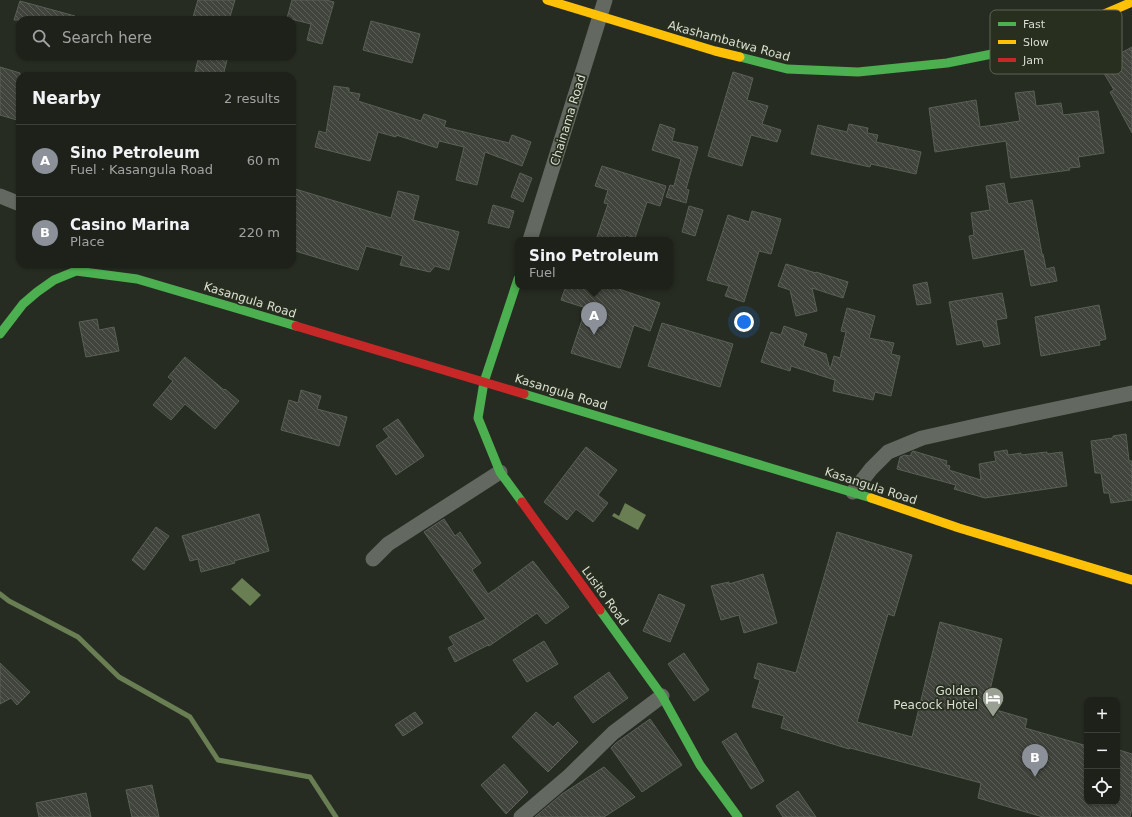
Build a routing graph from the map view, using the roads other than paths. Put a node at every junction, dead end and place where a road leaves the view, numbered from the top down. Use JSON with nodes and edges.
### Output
{"nodes":[{"id":1,"x":547,"y":0,"type":"edge"},
{"id":2,"x":605,"y":0,"type":"edge"},
{"id":3,"x":1132,"y":2,"type":"edge"},
{"id":4,"x":1113,"y":10,"type":"edge"},
{"id":5,"x":600,"y":17,"type":"junction"},
{"id":6,"x":990,"y":54,"type":"edge"},
{"id":7,"x":0,"y":196,"type":"edge"},
{"id":8,"x":16,"y":202,"type":"edge"},
{"id":9,"x":531,"y":237,"type":"edge"},
{"id":10,"x":75,"y":268,"type":"edge"},
{"id":11,"x":515,"y":288,"type":"edge"},
{"id":12,"x":0,"y":334,"type":"edge"},
{"id":13,"x":484,"y":382,"type":"junction"},
{"id":14,"x":1132,"y":393,"type":"edge"},
{"id":15,"x":500,"y":472,"type":"junction"},
{"id":16,"x":853,"y":492,"type":"junction"},
{"id":17,"x":373,"y":559,"type":"dead end"},
{"id":18,"x":1132,"y":580,"type":"edge"},
{"id":19,"x":662,"y":696,"type":"junction"},
{"id":20,"x":521,"y":817,"type":"edge"},
{"id":21,"x":738,"y":817,"type":"edge"}],
"edges":[{"from":1,"to":5,"type":"street","name":"Akashambatwa Road"},
{"from":2,"to":5,"type":"street","name":"Chainama Road"},
{"from":3,"to":4,"type":"street","name":"Akashambatwa Road"},
{"from":5,"to":6,"type":"street","name":"Akashambatwa Road"},
{"from":5,"to":9,"type":"street","name":"Chainama Road"},
{"from":7,"to":8,"type":"street"},
{"from":10,"to":12,"type":"street","name":"Kasangula Road"},
{"from":10,"to":13,"type":"street","name":"Kasangula Road"},
{"from":11,"to":13,"type":"street"},
{"from":13,"to":15,"type":"street","name":"Lusito Road"},
{"from":13,"to":16,"type":"street","name":"Kasangula Road"},
{"from":14,"to":16,"type":"street"},
{"from":15,"to":17,"type":"street"},
{"from":15,"to":19,"type":"street","name":"Lusito Road"},
{"from":16,"to":18,"type":"street","name":"Kasangula Road"},
{"from":19,"to":20,"type":"street"},
{"from":19,"to":21,"type":"street","name":"Lusito Road"}]}
